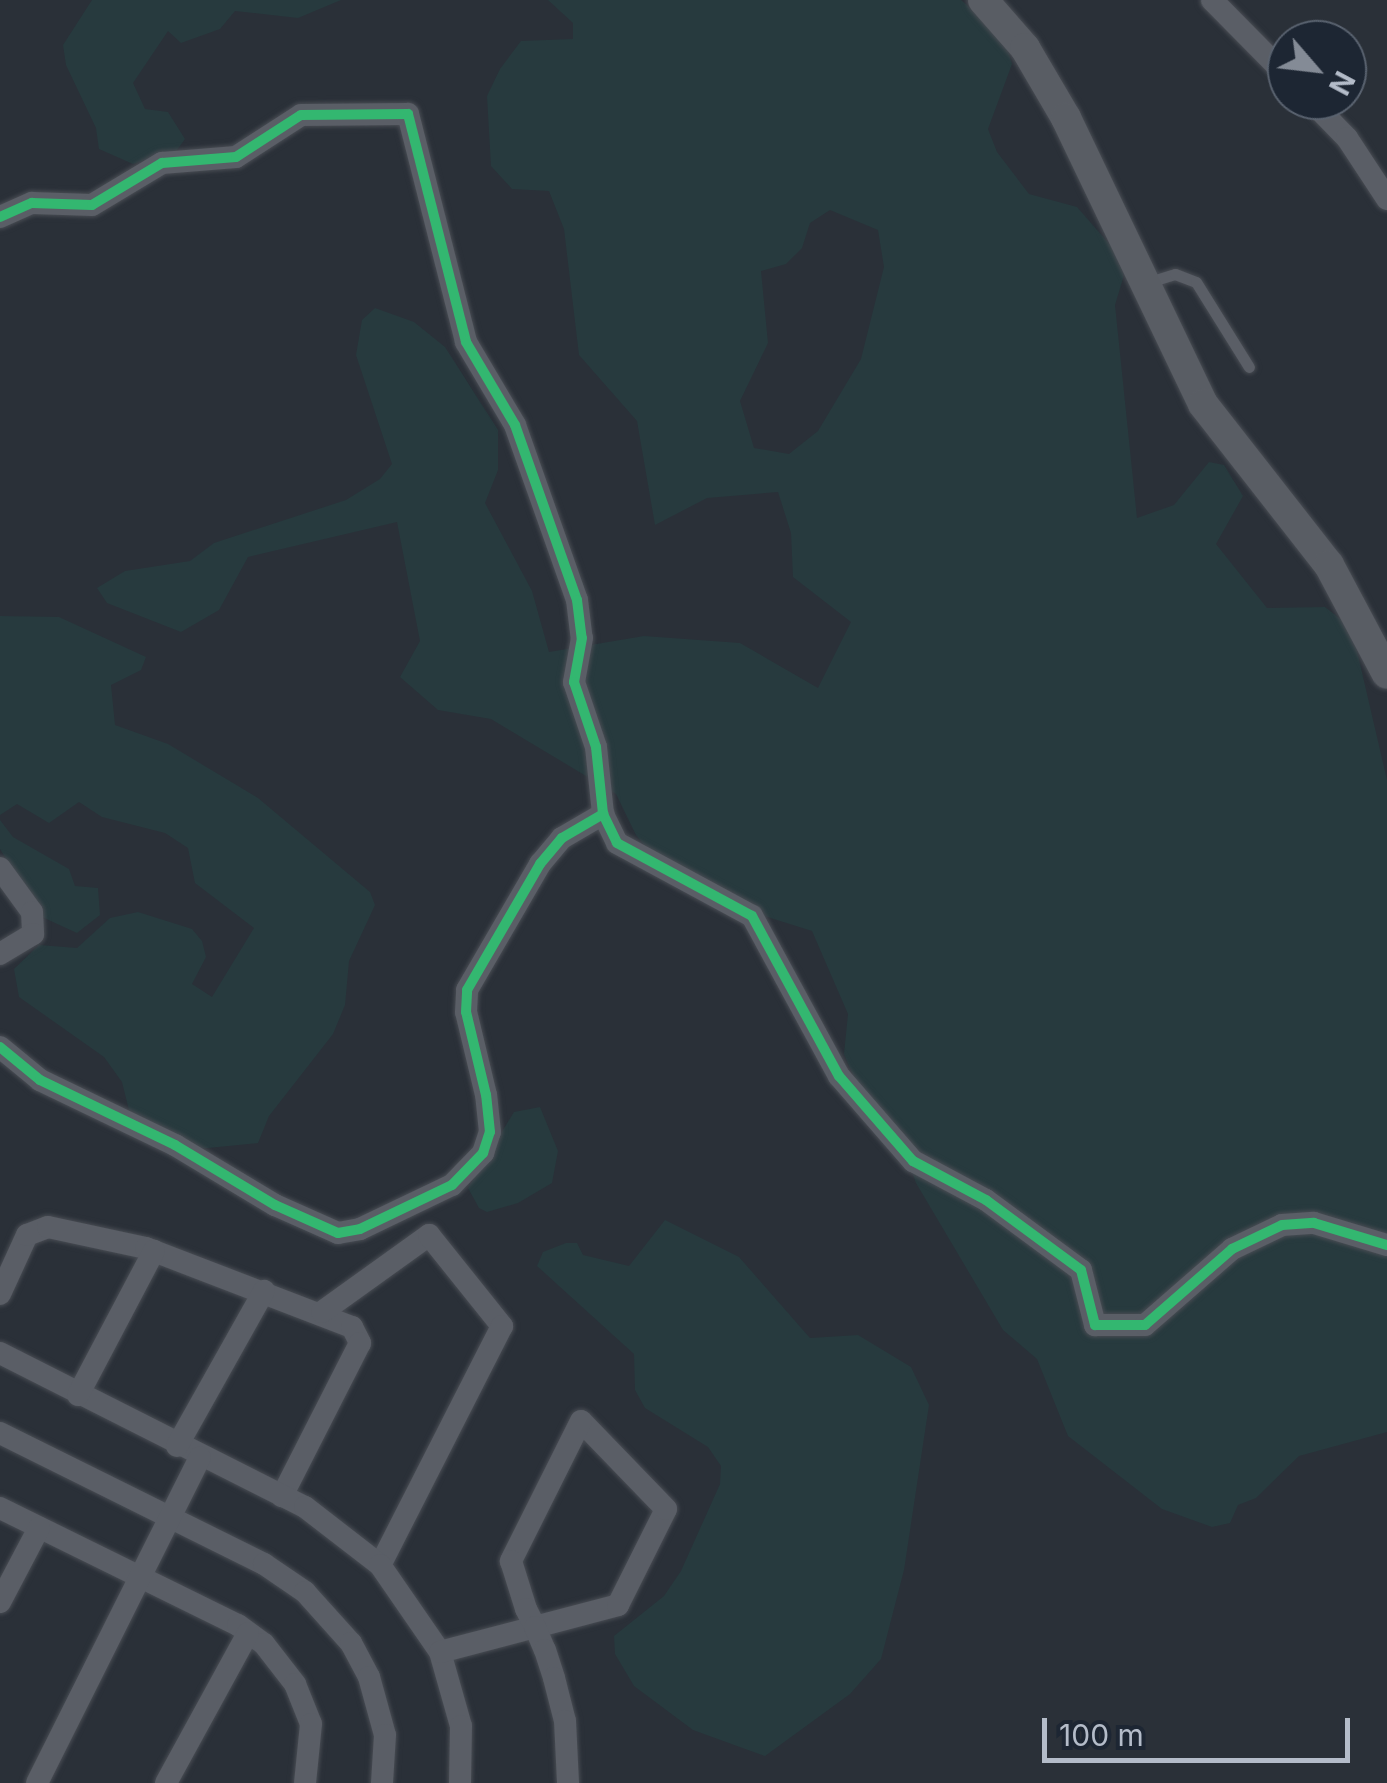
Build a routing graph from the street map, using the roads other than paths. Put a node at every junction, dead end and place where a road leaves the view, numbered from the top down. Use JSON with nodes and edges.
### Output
{"nodes":[{"id":1,"x":983,"y":0,"type":"edge"},
{"id":2,"x":1212,"y":0,"type":"edge"},
{"id":3,"x":1267,"y":56,"type":"edge"},
{"id":4,"x":1328,"y":120,"type":"edge"},
{"id":5,"x":1387,"y":199,"type":"edge"},
{"id":6,"x":0,"y":217,"type":"edge"},
{"id":7,"x":1142,"y":285,"type":"junction"},
{"id":8,"x":1250,"y":366,"type":"dead end"},
{"id":9,"x":1387,"y":674,"type":"edge"},
{"id":10,"x":603,"y":814,"type":"junction"},
{"id":11,"x":0,"y":868,"type":"edge"},
{"id":12,"x":0,"y":954,"type":"edge"},
{"id":13,"x":0,"y":1048,"type":"edge"},
{"id":14,"x":1387,"y":1246,"type":"edge"},
{"id":15,"x":154,"y":1252,"type":"junction"},
{"id":16,"x":264,"y":1292,"type":"junction"},
{"id":17,"x":0,"y":1294,"type":"edge"},
{"id":18,"x":322,"y":1312,"type":"junction"},
{"id":19,"x":0,"y":1352,"type":"edge"},
{"id":20,"x":78,"y":1396,"type":"junction"},
{"id":21,"x":0,"y":1434,"type":"edge"},
{"id":22,"x":177,"y":1446,"type":"junction"},
{"id":23,"x":200,"y":1458,"type":"junction"},
{"id":24,"x":282,"y":1496,"type":"junction"},
{"id":25,"x":0,"y":1508,"type":"edge"},
{"id":26,"x":170,"y":1520,"type":"junction"},
{"id":27,"x":39,"y":1528,"type":"junction"},
{"id":28,"x":380,"y":1565,"type":"junction"},
{"id":29,"x":142,"y":1579,"type":"junction"},
{"id":30,"x":0,"y":1602,"type":"edge"},
{"id":31,"x":535,"y":1627,"type":"junction"},
{"id":32,"x":248,"y":1632,"type":"junction"},
{"id":33,"x":440,"y":1652,"type":"junction"},
{"id":34,"x":36,"y":1783,"type":"edge"},
{"id":35,"x":166,"y":1783,"type":"edge"},
{"id":36,"x":305,"y":1783,"type":"edge"},
{"id":37,"x":382,"y":1783,"type":"edge"},
{"id":38,"x":460,"y":1783,"type":"edge"},
{"id":39,"x":568,"y":1783,"type":"edge"}],
"edges":[{"from":1,"to":7,"type":"street"},
{"from":2,"to":3,"type":"street"},
{"from":4,"to":5,"type":"street"},
{"from":6,"to":10,"type":"street"},
{"from":7,"to":8,"type":"lane"},
{"from":7,"to":9,"type":"street"},
{"from":10,"to":13,"type":"street"},
{"from":10,"to":14,"type":"street"},
{"from":11,"to":12,"type":"street"},
{"from":15,"to":16,"type":"street"},
{"from":15,"to":17,"type":"street"},
{"from":15,"to":20,"type":"street"},
{"from":16,"to":18,"type":"street"},
{"from":16,"to":22,"type":"street"},
{"from":18,"to":24,"type":"street"},
{"from":18,"to":28,"type":"street"},
{"from":19,"to":20,"type":"street"},
{"from":20,"to":22,"type":"street"},
{"from":21,"to":26,"type":"street"},
{"from":22,"to":23,"type":"street"},
{"from":23,"to":24,"type":"street"},
{"from":23,"to":26,"type":"street"},
{"from":24,"to":28,"type":"street"},
{"from":25,"to":27,"type":"street"},
{"from":26,"to":29,"type":"street"},
{"from":26,"to":37,"type":"street"},
{"from":27,"to":29,"type":"street"},
{"from":27,"to":30,"type":"street"},
{"from":28,"to":33,"type":"street"},
{"from":29,"to":32,"type":"street"},
{"from":29,"to":34,"type":"street"},
{"from":31,"to":31,"type":"street"},
{"from":31,"to":33,"type":"street"},
{"from":31,"to":39,"type":"street"},
{"from":32,"to":35,"type":"street"},
{"from":32,"to":36,"type":"street"},
{"from":33,"to":38,"type":"street"}]}
